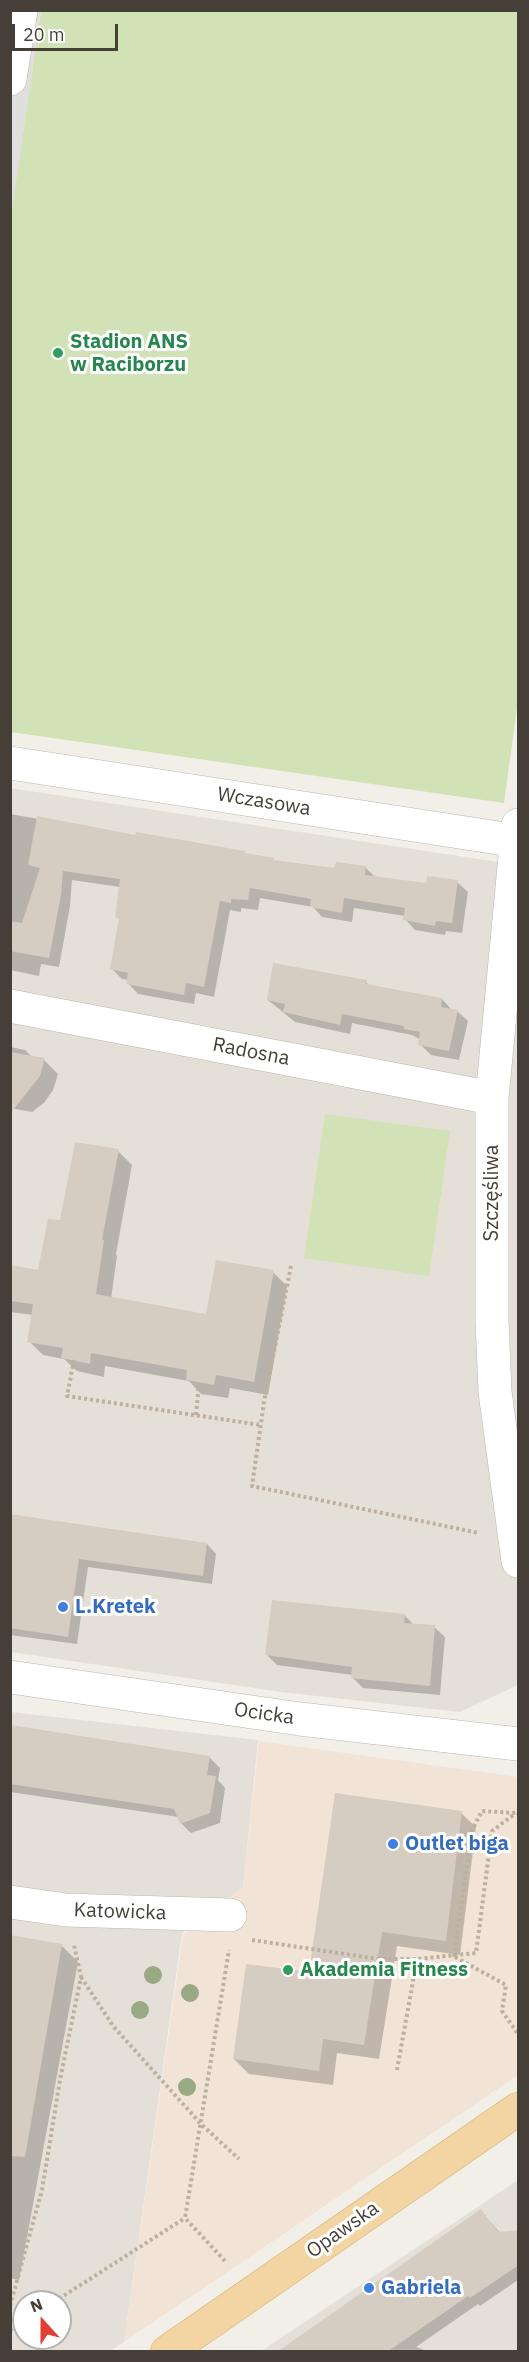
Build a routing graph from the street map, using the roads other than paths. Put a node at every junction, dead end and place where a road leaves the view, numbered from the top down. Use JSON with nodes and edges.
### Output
{"nodes":[{"id":1,"x":21,"y":10,"type":"edge"},
{"id":2,"x":10,"y":79,"type":"edge"},
{"id":3,"x":10,"y":763,"type":"edge"},
{"id":4,"x":518,"y":836,"type":"edge"},
{"id":5,"x":10,"y":1006,"type":"edge"},
{"id":6,"x":492,"y":1098,"type":"junction"},
{"id":7,"x":517,"y":1550,"type":"edge"},
{"id":8,"x":10,"y":1677,"type":"edge"},
{"id":9,"x":519,"y":1744,"type":"edge"},
{"id":10,"x":10,"y":1902,"type":"edge"},
{"id":11,"x":235,"y":1927,"type":"road end"},
{"id":12,"x":519,"y":2109,"type":"edge"},
{"id":13,"x":167,"y":2352,"type":"edge"}],
"edges":[{"from":1,"to":2,"type":"street"},
{"from":3,"to":4,"type":"street","name":"Wczasowa"},
{"from":4,"to":6,"type":"street","name":"Szczęśliwa"},
{"from":5,"to":6,"type":"street","name":"Radosna"},
{"from":6,"to":7,"type":"street","name":"Szczęśliwa"},
{"from":8,"to":9,"type":"street","name":"Ocicka"},
{"from":10,"to":11,"type":"street","name":"Katowicka"},
{"from":12,"to":13,"type":"main road","name":"Opawska"}]}
